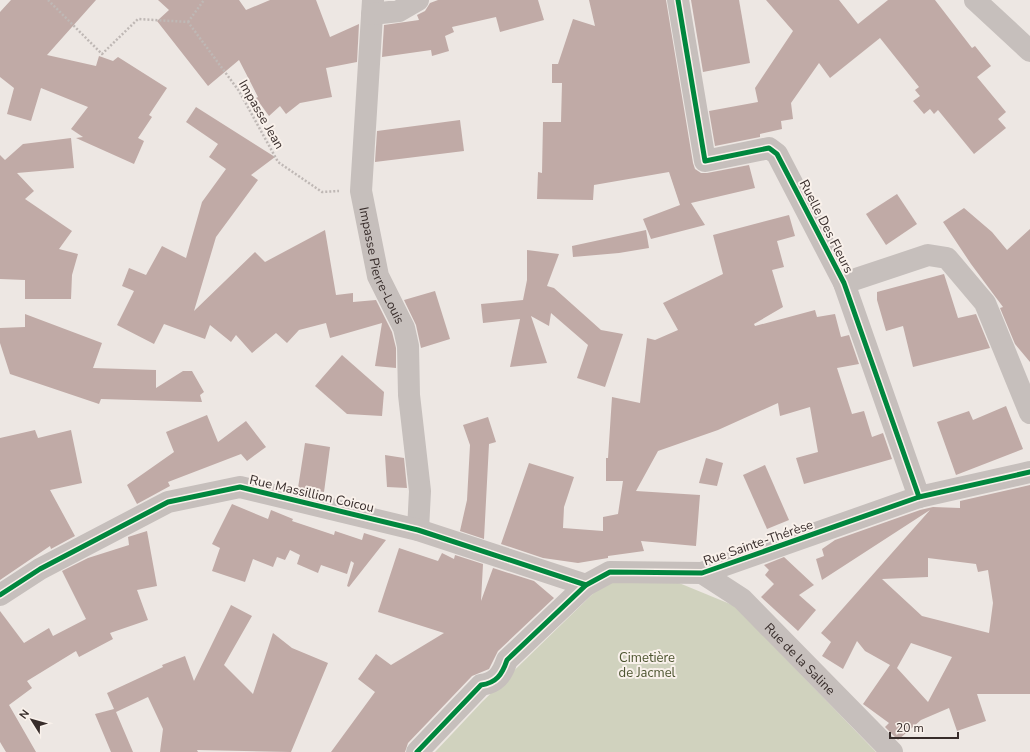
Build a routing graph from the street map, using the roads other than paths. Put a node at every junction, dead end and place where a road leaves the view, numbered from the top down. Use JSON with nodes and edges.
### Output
{"nodes":[{"id":1,"x":418,"y":0,"type":"edge"},
{"id":2,"x":678,"y":0,"type":"edge"},
{"id":3,"x":975,"y":0,"type":"edge"},
{"id":4,"x":373,"y":7,"type":"edge"},
{"id":5,"x":1030,"y":51,"type":"edge"},
{"id":6,"x":844,"y":283,"type":"junction"},
{"id":7,"x":1030,"y":413,"type":"edge"},
{"id":8,"x":1030,"y":472,"type":"edge"},
{"id":9,"x":919,"y":497,"type":"junction"},
{"id":10,"x":418,"y":530,"type":"junction"},
{"id":11,"x":702,"y":573,"type":"junction"},
{"id":12,"x":586,"y":585,"type":"junction"},
{"id":13,"x":0,"y":595,"type":"edge"},
{"id":14,"x":416,"y":752,"type":"edge"},
{"id":15,"x":892,"y":752,"type":"edge"}],
"edges":[{"from":1,"to":4,"type":"street"},
{"from":2,"to":6,"type":"street","name":"Ruelle Des Fleurs"},
{"from":3,"to":5,"type":"street"},
{"from":4,"to":10,"type":"street","name":"Impasse Pierre-Louis"},
{"from":6,"to":7,"type":"street"},
{"from":6,"to":9,"type":"street","name":"Ruelle Des Fleurs"},
{"from":8,"to":9,"type":"street","name":"Rue Sainte-Thérèse"},
{"from":9,"to":11,"type":"street","name":"Rue Sainte-Thérèse"},
{"from":10,"to":12,"type":"street","name":"Rue Massillion Coicou"},
{"from":10,"to":13,"type":"street","name":"Rue Massillion Coicou"},
{"from":11,"to":12,"type":"street","name":"Rue Sainte-Thérèse"},
{"from":11,"to":15,"type":"street","name":"Rue de la Saline"},
{"from":12,"to":14,"type":"street","name":"Rue Sainte-Thérèse"}]}
